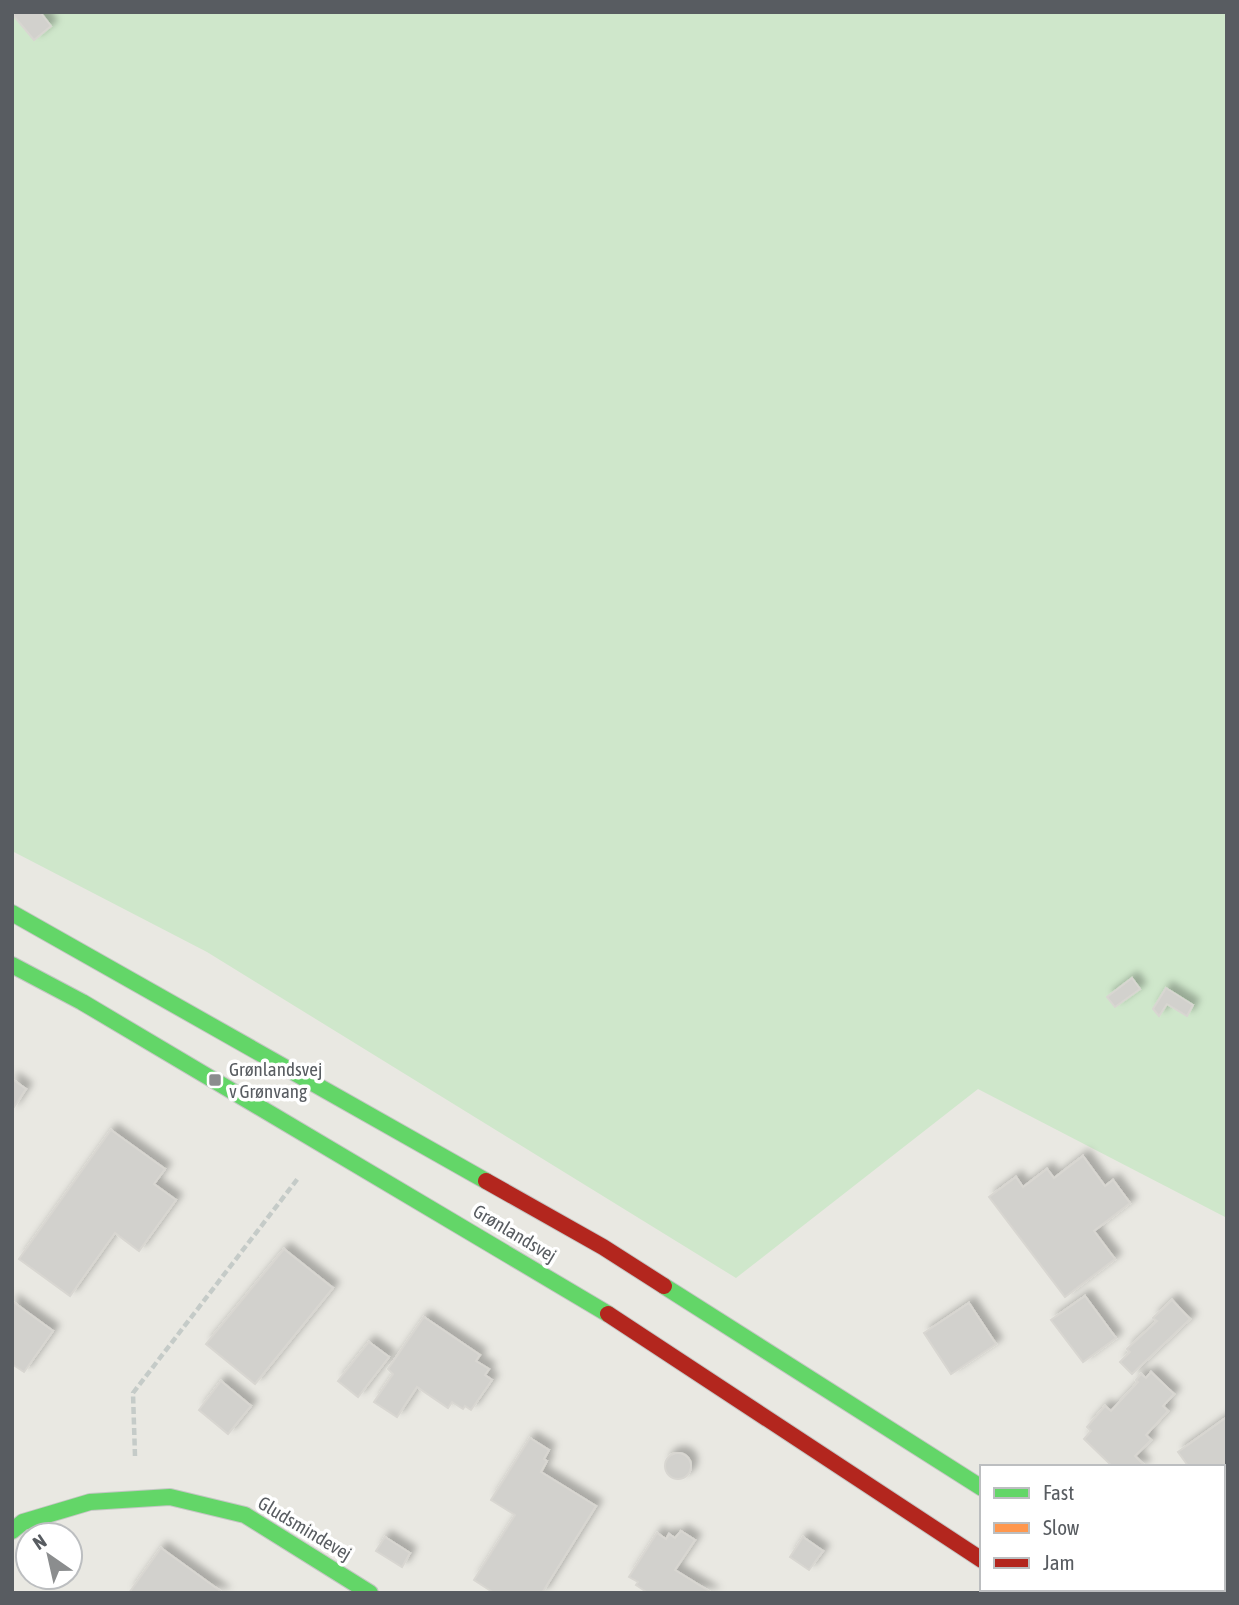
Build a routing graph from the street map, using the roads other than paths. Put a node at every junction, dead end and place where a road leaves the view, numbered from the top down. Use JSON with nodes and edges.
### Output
{"nodes":[{"id":1,"x":12,"y":913,"type":"edge"},
{"id":2,"x":12,"y":965,"type":"edge"},
{"id":3,"x":980,"y":1487,"type":"edge"},
{"id":4,"x":12,"y":1531,"type":"edge"},
{"id":5,"x":980,"y":1559,"type":"edge"},
{"id":6,"x":370,"y":1593,"type":"edge"}],
"edges":[{"from":1,"to":3,"type":"street","name":"Grønlandsvej"},
{"from":2,"to":5,"type":"street","name":"Grønlandsvej"},
{"from":4,"to":6,"type":"street","name":"Gludsmindevej"}]}
